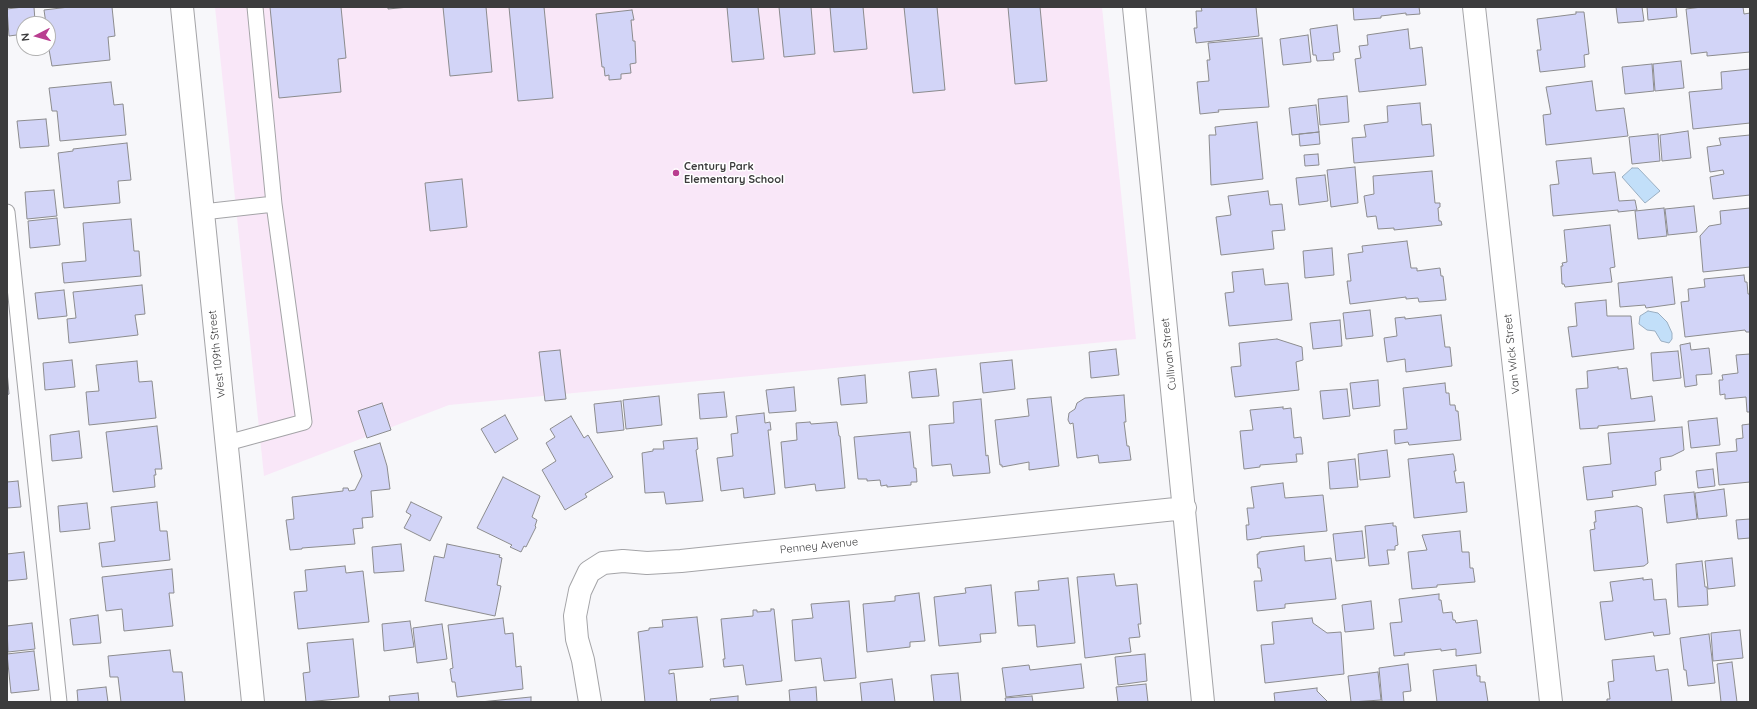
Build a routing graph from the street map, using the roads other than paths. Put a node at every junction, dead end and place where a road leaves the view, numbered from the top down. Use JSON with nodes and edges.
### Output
{"nodes":[{"id":1,"x":182,"y":7,"type":"edge"},
{"id":2,"x":255,"y":7,"type":"edge"},
{"id":3,"x":1134,"y":7,"type":"edge"},
{"id":4,"x":1474,"y":7,"type":"edge"},
{"id":5,"x":274,"y":204,"type":"junction"},
{"id":6,"x":7,"y":212,"type":"edge"},
{"id":7,"x":203,"y":212,"type":"junction"},
{"id":8,"x":227,"y":443,"type":"junction"},
{"id":9,"x":1185,"y":508,"type":"junction"},
{"id":10,"x":59,"y":702,"type":"edge"},
{"id":11,"x":253,"y":702,"type":"edge"},
{"id":12,"x":590,"y":702,"type":"edge"},
{"id":13,"x":1203,"y":702,"type":"edge"},
{"id":14,"x":1551,"y":702,"type":"edge"}],
"edges":[{"from":1,"to":7,"type":"street","name":"West 109th Street"},
{"from":2,"to":5,"type":"lane"},
{"from":3,"to":9,"type":"street","name":"Cullivan Street"},
{"from":4,"to":14,"type":"street","name":"Van Wick Street"},
{"from":5,"to":7,"type":"lane"},
{"from":5,"to":8,"type":"lane"},
{"from":6,"to":10,"type":"lane"},
{"from":7,"to":8,"type":"street","name":"West 109th Street"},
{"from":8,"to":11,"type":"street","name":"West 109th Street"},
{"from":9,"to":12,"type":"street","name":"Penney Avenue"},
{"from":9,"to":13,"type":"street","name":"Cullivan Street"}]}
